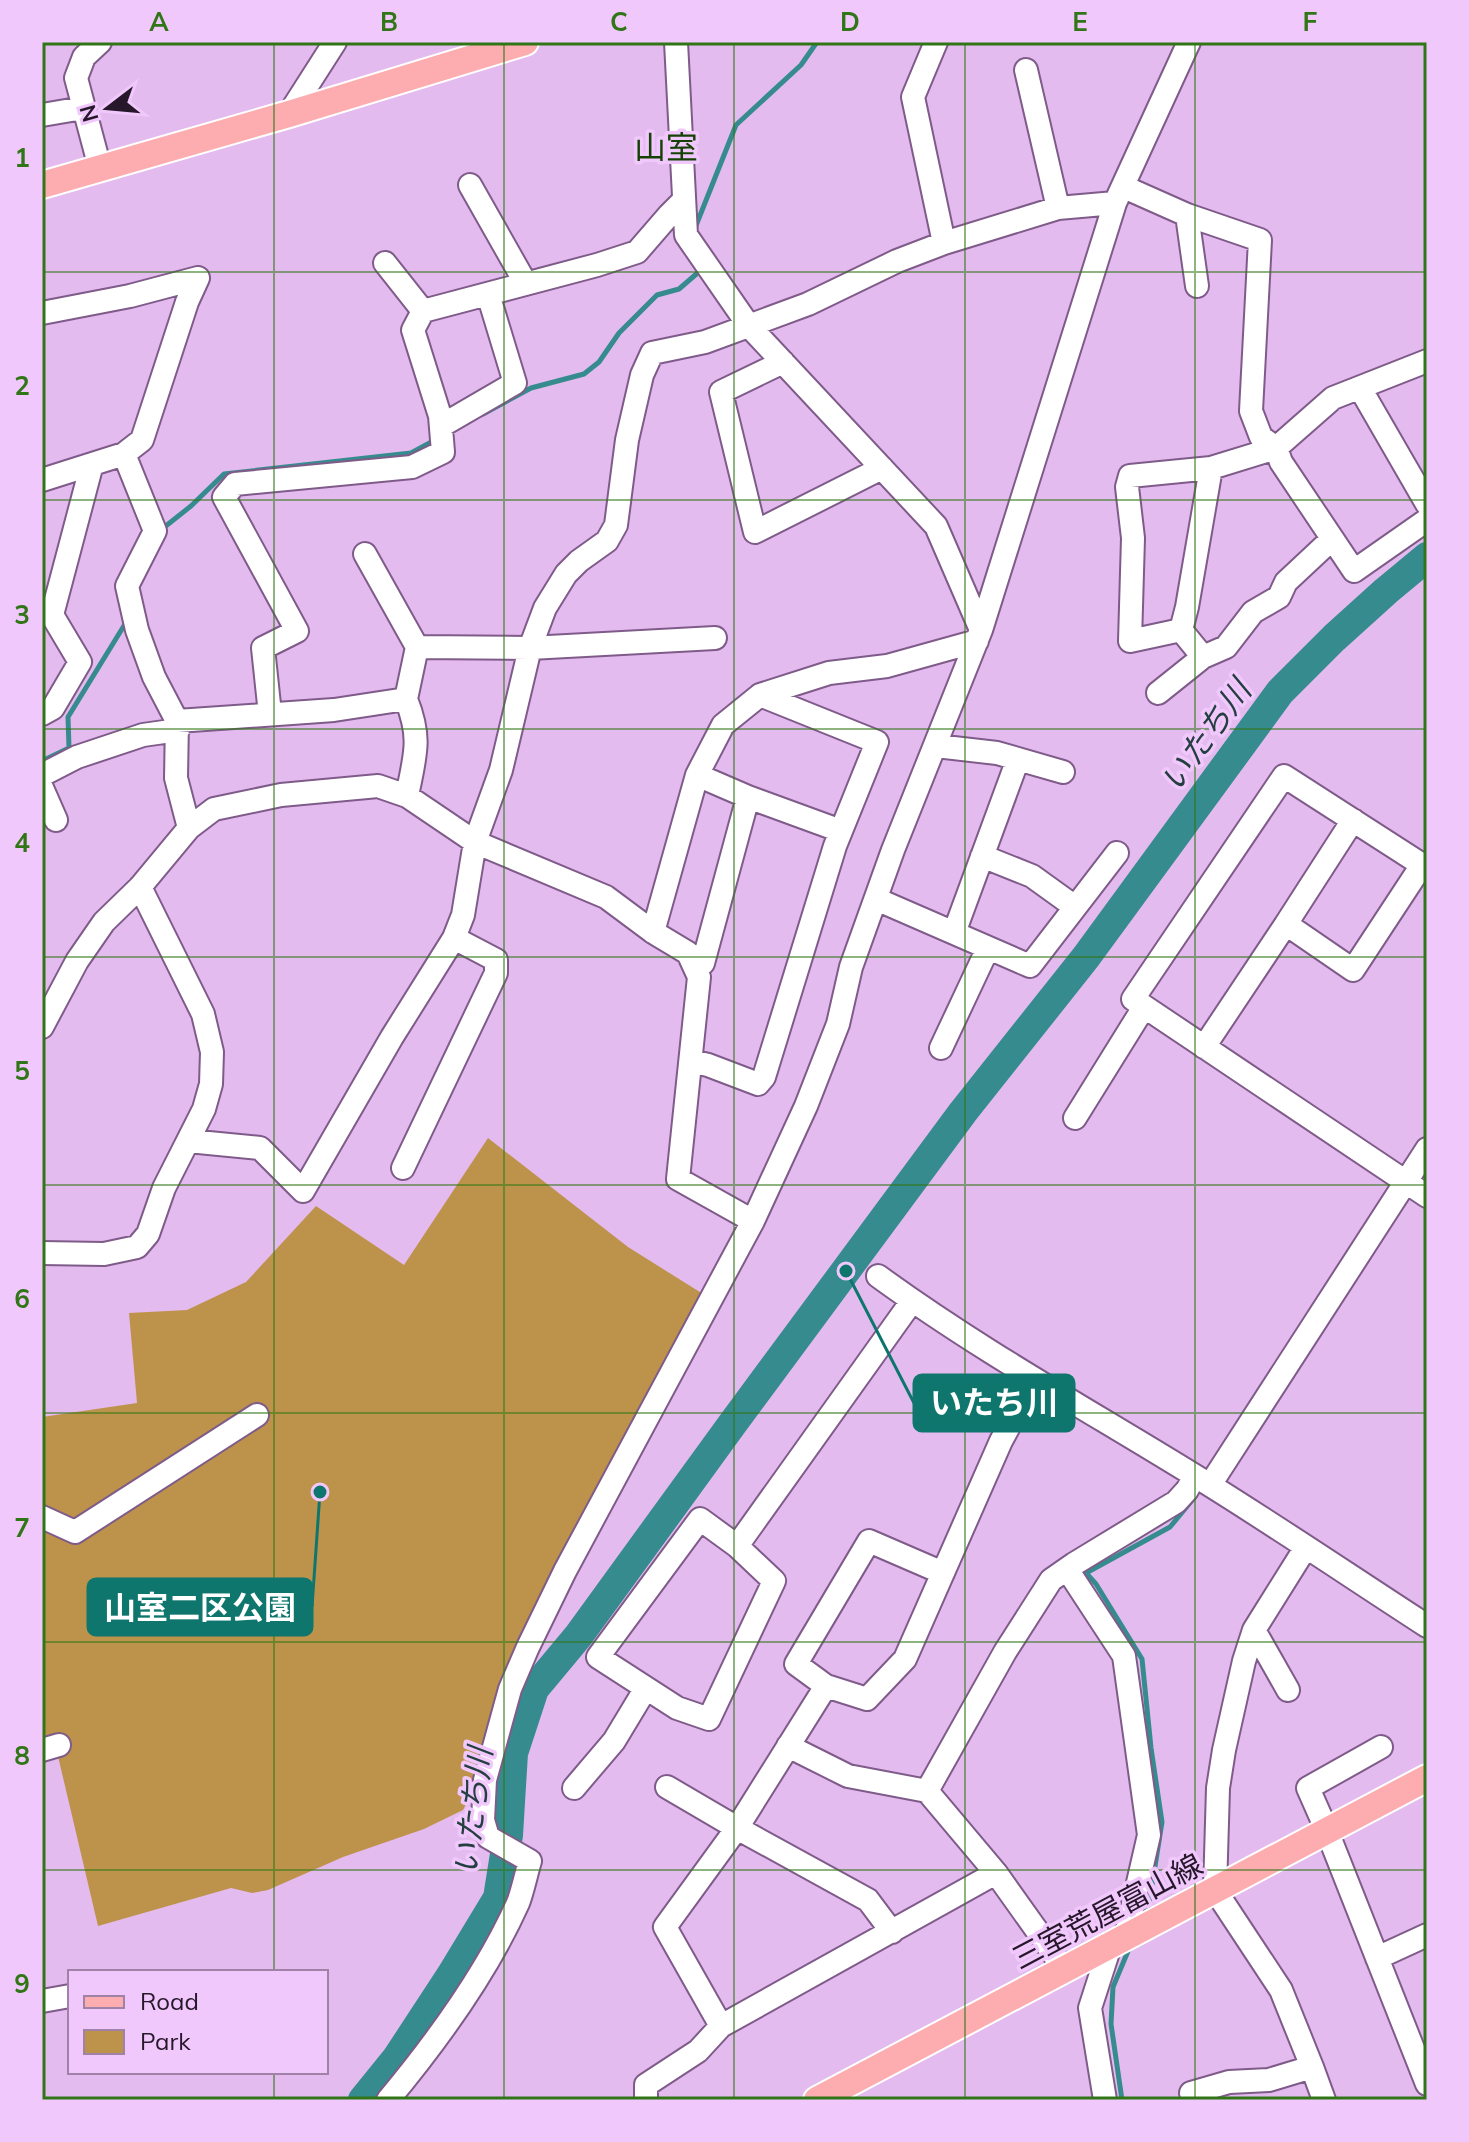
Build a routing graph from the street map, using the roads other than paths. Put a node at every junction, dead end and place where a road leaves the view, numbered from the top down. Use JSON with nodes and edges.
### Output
{"nodes":[{"id":1,"x":100,"y":42,"type":"edge"},
{"id":2,"x":335,"y":42,"type":"edge"},
{"id":3,"x":525,"y":42,"type":"edge"},
{"id":4,"x":676,"y":42,"type":"edge"},
{"id":5,"x":936,"y":42,"type":"edge"},
{"id":6,"x":1189,"y":42,"type":"edge"},
{"id":7,"x":1026,"y":70,"type":"dead end"},
{"id":8,"x":83,"y":108,"type":"junction"},
{"id":9,"x":289,"y":114,"type":"junction"},
{"id":10,"x":42,"y":115,"type":"edge"},
{"id":11,"x":100,"y":168,"type":"junction"},
{"id":12,"x":42,"y":185,"type":"edge"},
{"id":13,"x":470,"y":185,"type":"dead end"},
{"id":14,"x":1119,"y":195,"type":"junction"},
{"id":15,"x":684,"y":200,"type":"junction"},
{"id":16,"x":1058,"y":208,"type":"junction"},
{"id":17,"x":1187,"y":215,"type":"junction"},
{"id":18,"x":944,"y":243,"type":"junction"},
{"id":19,"x":385,"y":263,"type":"dead end"},
{"id":20,"x":526,"y":284,"type":"junction"},
{"id":21,"x":1197,"y":286,"type":"dead end"},
{"id":22,"x":488,"y":294,"type":"junction"},
{"id":23,"x":423,"y":311,"type":"junction"},
{"id":24,"x":42,"y":313,"type":"edge"},
{"id":25,"x":749,"y":326,"type":"junction"},
{"id":26,"x":1427,"y":361,"type":"edge"},
{"id":27,"x":783,"y":362,"type":"junction"},
{"id":28,"x":1360,"y":388,"type":"junction"},
{"id":29,"x":441,"y":426,"type":"junction"},
{"id":30,"x":1276,"y":448,"type":"junction"},
{"id":31,"x":124,"y":454,"type":"junction"},
{"id":32,"x":92,"y":464,"type":"junction"},
{"id":33,"x":882,"y":468,"type":"junction"},
{"id":34,"x":1211,"y":468,"type":"junction"},
{"id":35,"x":42,"y":480,"type":"edge"},
{"id":36,"x":1427,"y":504,"type":"edge"},
{"id":37,"x":1427,"y":520,"type":"edge"},
{"id":38,"x":1332,"y":539,"type":"junction"},
{"id":39,"x":365,"y":554,"type":"dead end"},
{"id":40,"x":47,"y":617,"type":"edge"},
{"id":41,"x":1181,"y":630,"type":"junction"},
{"id":42,"x":979,"y":636,"type":"junction"},
{"id":43,"x":715,"y":638,"type":"dead end"},
{"id":44,"x":417,"y":647,"type":"junction"},
{"id":45,"x":530,"y":648,"type":"junction"},
{"id":46,"x":1203,"y":657,"type":"junction"},
{"id":47,"x":1158,"y":693,"type":"dead end"},
{"id":48,"x":760,"y":695,"type":"junction"},
{"id":49,"x":406,"y":699,"type":"junction"},
{"id":50,"x":42,"y":714,"type":"edge"},
{"id":51,"x":270,"y":714,"type":"junction"},
{"id":52,"x":177,"y":726,"type":"junction"},
{"id":53,"x":936,"y":746,"type":"junction"},
{"id":54,"x":1018,"y":759,"type":"junction"},
{"id":55,"x":1063,"y":772,"type":"dead end"},
{"id":56,"x":42,"y":775,"type":"edge"},
{"id":57,"x":697,"y":775,"type":"junction"},
{"id":58,"x":42,"y":788,"type":"edge"},
{"id":59,"x":407,"y":796,"type":"junction"},
{"id":60,"x":748,"y":797,"type":"junction"},
{"id":61,"x":56,"y":820,"type":"dead end"},
{"id":62,"x":1353,"y":820,"type":"junction"},
{"id":63,"x":189,"y":828,"type":"junction"},
{"id":64,"x":841,"y":831,"type":"junction"},
{"id":65,"x":475,"y":842,"type":"junction"},
{"id":66,"x":1117,"y":853,"type":"dead end"},
{"id":67,"x":982,"y":856,"type":"junction"},
{"id":68,"x":1424,"y":866,"type":"edge"},
{"id":69,"x":140,"y":887,"type":"junction"},
{"id":70,"x":876,"y":899,"type":"junction"},
{"id":71,"x":1075,"y":907,"type":"junction"},
{"id":72,"x":1286,"y":924,"type":"junction"},
{"id":73,"x":653,"y":932,"type":"junction"},
{"id":74,"x":954,"y":933,"type":"junction"},
{"id":75,"x":454,"y":938,"type":"junction"},
{"id":76,"x":988,"y":948,"type":"junction"},
{"id":77,"x":695,"y":967,"type":"junction"},
{"id":78,"x":1144,"y":1007,"type":"junction"},
{"id":79,"x":42,"y":1027,"type":"edge"},
{"id":80,"x":1204,"y":1047,"type":"junction"},
{"id":81,"x":941,"y":1048,"type":"dead end"},
{"id":82,"x":691,"y":1061,"type":"junction"},
{"id":83,"x":1075,"y":1118,"type":"dead end"},
{"id":84,"x":188,"y":1141,"type":"junction"},
{"id":85,"x":1427,"y":1149,"type":"edge"},
{"id":86,"x":403,"y":1168,"type":"dead end"},
{"id":87,"x":1405,"y":1183,"type":"junction"},
{"id":88,"x":1427,"y":1196,"type":"edge"},
{"id":89,"x":753,"y":1221,"type":"junction"},
{"id":90,"x":42,"y":1253,"type":"edge"},
{"id":91,"x":878,"y":1276,"type":"dead end"},
{"id":92,"x":912,"y":1301,"type":"junction"},
{"id":93,"x":1034,"y":1380,"type":"junction"},
{"id":94,"x":257,"y":1415,"type":"dead end"},
{"id":95,"x":1202,"y":1481,"type":"junction"},
{"id":96,"x":42,"y":1517,"type":"edge"},
{"id":97,"x":737,"y":1546,"type":"junction"},
{"id":98,"x":1306,"y":1547,"type":"junction"},
{"id":99,"x":1067,"y":1569,"type":"junction"},
{"id":100,"x":943,"y":1573,"type":"junction"},
{"id":101,"x":1427,"y":1626,"type":"edge"},
{"id":102,"x":1254,"y":1630,"type":"junction"},
{"id":103,"x":826,"y":1686,"type":"junction"},
{"id":104,"x":646,"y":1688,"type":"junction"},
{"id":105,"x":1288,"y":1690,"type":"dead end"},
{"id":106,"x":788,"y":1746,"type":"junction"},
{"id":107,"x":1381,"y":1747,"type":"dead end"},
{"id":108,"x":1427,"y":1778,"type":"edge"},
{"id":109,"x":667,"y":1787,"type":"dead end"},
{"id":110,"x":574,"y":1788,"type":"dead end"},
{"id":111,"x":927,"y":1791,"type":"junction"},
{"id":112,"x":737,"y":1828,"type":"junction"},
{"id":113,"x":1327,"y":1831,"type":"junction"},
{"id":114,"x":996,"y":1873,"type":"junction"},
{"id":115,"x":1215,"y":1890,"type":"junction"},
{"id":116,"x":892,"y":1932,"type":"junction"},
{"id":117,"x":1427,"y":1935,"type":"edge"},
{"id":118,"x":1118,"y":1943,"type":"junction"},
{"id":119,"x":1377,"y":1958,"type":"junction"},
{"id":120,"x":1065,"y":1970,"type":"junction"},
{"id":121,"x":68,"y":1996,"type":"edge"},
{"id":122,"x":42,"y":2001,"type":"edge"},
{"id":123,"x":721,"y":2026,"type":"junction"},
{"id":124,"x":1418,"y":2039,"type":"edge"},
{"id":125,"x":1312,"y":2067,"type":"junction"},
{"id":126,"x":1427,"y":2084,"type":"edge"},
{"id":127,"x":1191,"y":2093,"type":"dead end"},
{"id":128,"x":388,"y":2100,"type":"edge"},
{"id":129,"x":646,"y":2100,"type":"edge"},
{"id":130,"x":817,"y":2100,"type":"edge"},
{"id":131,"x":1105,"y":2100,"type":"edge"},
{"id":132,"x":1324,"y":2100,"type":"edge"}],
"edges":[{"from":1,"to":8,"type":"street"},
{"from":2,"to":9,"type":"street"},
{"from":3,"to":9,"type":"main road"},
{"from":4,"to":15,"type":"street"},
{"from":5,"to":18,"type":"street"},
{"from":6,"to":14,"type":"street"},
{"from":7,"to":16,"type":"street"},
{"from":8,"to":10,"type":"street"},
{"from":8,"to":11,"type":"street"},
{"from":9,"to":11,"type":"main road"},
{"from":11,"to":12,"type":"main road"},
{"from":13,"to":20,"type":"street"},
{"from":14,"to":16,"type":"street"},
{"from":14,"to":17,"type":"street"},
{"from":14,"to":42,"type":"street"},
{"from":15,"to":20,"type":"street"},
{"from":15,"to":25,"type":"street"},
{"from":16,"to":18,"type":"street"},
{"from":17,"to":21,"type":"street"},
{"from":17,"to":30,"type":"street"},
{"from":18,"to":25,"type":"street"},
{"from":19,"to":23,"type":"street"},
{"from":20,"to":22,"type":"street"},
{"from":22,"to":23,"type":"street"},
{"from":22,"to":29,"type":"street"},
{"from":23,"to":29,"type":"street"},
{"from":24,"to":31,"type":"street"},
{"from":25,"to":27,"type":"street"},
{"from":25,"to":45,"type":"street"},
{"from":26,"to":28,"type":"street"},
{"from":27,"to":33,"type":"street"},
{"from":27,"to":33,"type":"street"},
{"from":28,"to":30,"type":"street"},
{"from":28,"to":36,"type":"street"},
{"from":29,"to":51,"type":"street"},
{"from":30,"to":34,"type":"street"},
{"from":30,"to":38,"type":"street"},
{"from":31,"to":32,"type":"street"},
{"from":31,"to":52,"type":"street"},
{"from":32,"to":35,"type":"street"},
{"from":32,"to":40,"type":"street"},
{"from":33,"to":42,"type":"street"},
{"from":34,"to":41,"type":"street"},
{"from":34,"to":41,"type":"street"},
{"from":37,"to":38,"type":"street"},
{"from":38,"to":46,"type":"street"},
{"from":39,"to":44,"type":"street"},
{"from":40,"to":50,"type":"street"},
{"from":41,"to":46,"type":"street"},
{"from":42,"to":48,"type":"street"},
{"from":42,"to":53,"type":"street"},
{"from":43,"to":45,"type":"street"},
{"from":44,"to":45,"type":"street"},
{"from":44,"to":49,"type":"street"},
{"from":45,"to":65,"type":"street"},
{"from":46,"to":47,"type":"street"},
{"from":48,"to":57,"type":"street"},
{"from":48,"to":64,"type":"street"},
{"from":49,"to":51,"type":"street"},
{"from":49,"to":59,"type":"street"},
{"from":51,"to":52,"type":"street"},
{"from":52,"to":56,"type":"street"},
{"from":52,"to":63,"type":"street"},
{"from":53,"to":54,"type":"street"},
{"from":53,"to":70,"type":"street"},
{"from":54,"to":55,"type":"street"},
{"from":54,"to":67,"type":"street"},
{"from":57,"to":60,"type":"street"},
{"from":57,"to":73,"type":"street"},
{"from":58,"to":61,"type":"street"},
{"from":59,"to":63,"type":"street"},
{"from":59,"to":65,"type":"street"},
{"from":60,"to":64,"type":"street"},
{"from":60,"to":77,"type":"street"},
{"from":62,"to":68,"type":"street"},
{"from":62,"to":72,"type":"street"},
{"from":62,"to":78,"type":"street"},
{"from":63,"to":69,"type":"street"},
{"from":64,"to":82,"type":"street"},
{"from":65,"to":73,"type":"street"},
{"from":65,"to":75,"type":"street"},
{"from":66,"to":71,"type":"street"},
{"from":67,"to":71,"type":"street"},
{"from":67,"to":74,"type":"street"},
{"from":68,"to":72,"type":"street"},
{"from":69,"to":79,"type":"street"},
{"from":69,"to":84,"type":"street"},
{"from":70,"to":74,"type":"street"},
{"from":70,"to":89,"type":"street"},
{"from":71,"to":76,"type":"street"},
{"from":72,"to":80,"type":"street"},
{"from":73,"to":77,"type":"street"},
{"from":74,"to":76,"type":"street"},
{"from":75,"to":84,"type":"street"},
{"from":75,"to":86,"type":"street"},
{"from":76,"to":81,"type":"street"},
{"from":77,"to":82,"type":"street"},
{"from":78,"to":80,"type":"street"},
{"from":78,"to":83,"type":"street"},
{"from":80,"to":87,"type":"street"},
{"from":82,"to":89,"type":"street"},
{"from":84,"to":90,"type":"street"},
{"from":85,"to":87,"type":"street"},
{"from":87,"to":88,"type":"street"},
{"from":87,"to":95,"type":"street"},
{"from":89,"to":128,"type":"street"},
{"from":91,"to":92,"type":"street"},
{"from":92,"to":93,"type":"street"},
{"from":92,"to":97,"type":"street"},
{"from":93,"to":95,"type":"street"},
{"from":93,"to":100,"type":"street"},
{"from":94,"to":96,"type":"street"},
{"from":95,"to":98,"type":"street"},
{"from":95,"to":99,"type":"street"},
{"from":97,"to":104,"type":"street"},
{"from":97,"to":104,"type":"street"},
{"from":98,"to":101,"type":"street"},
{"from":98,"to":102,"type":"street"},
{"from":99,"to":111,"type":"street"},
{"from":99,"to":118,"type":"street"},
{"from":100,"to":103,"type":"street"},
{"from":100,"to":103,"type":"street"},
{"from":102,"to":105,"type":"street"},
{"from":102,"to":115,"type":"street"},
{"from":103,"to":106,"type":"street"},
{"from":104,"to":110,"type":"street"},
{"from":106,"to":111,"type":"street"},
{"from":106,"to":112,"type":"street"},
{"from":107,"to":113,"type":"street"},
{"from":108,"to":113,"type":"main road","name":"三室荒屋富山線"},
{"from":109,"to":112,"type":"street"},
{"from":111,"to":114,"type":"street"},
{"from":112,"to":116,"type":"street"},
{"from":112,"to":123,"type":"street"},
{"from":113,"to":115,"type":"main road","name":"三室荒屋富山線"},
{"from":113,"to":119,"type":"street"},
{"from":114,"to":116,"type":"street"},
{"from":114,"to":120,"type":"street"},
{"from":115,"to":118,"type":"main road","name":"三室荒屋富山線"},
{"from":115,"to":125,"type":"street"},
{"from":116,"to":123,"type":"street"},
{"from":117,"to":119,"type":"street"},
{"from":118,"to":120,"type":"main road","name":"三室荒屋富山線"},
{"from":118,"to":131,"type":"street"},
{"from":119,"to":124,"type":"street"},
{"from":120,"to":130,"type":"main road","name":"三室荒屋富山線"},
{"from":121,"to":122,"type":"street"},
{"from":123,"to":129,"type":"street"},
{"from":124,"to":126,"type":"street"},
{"from":125,"to":127,"type":"street"},
{"from":125,"to":132,"type":"street"}]}
